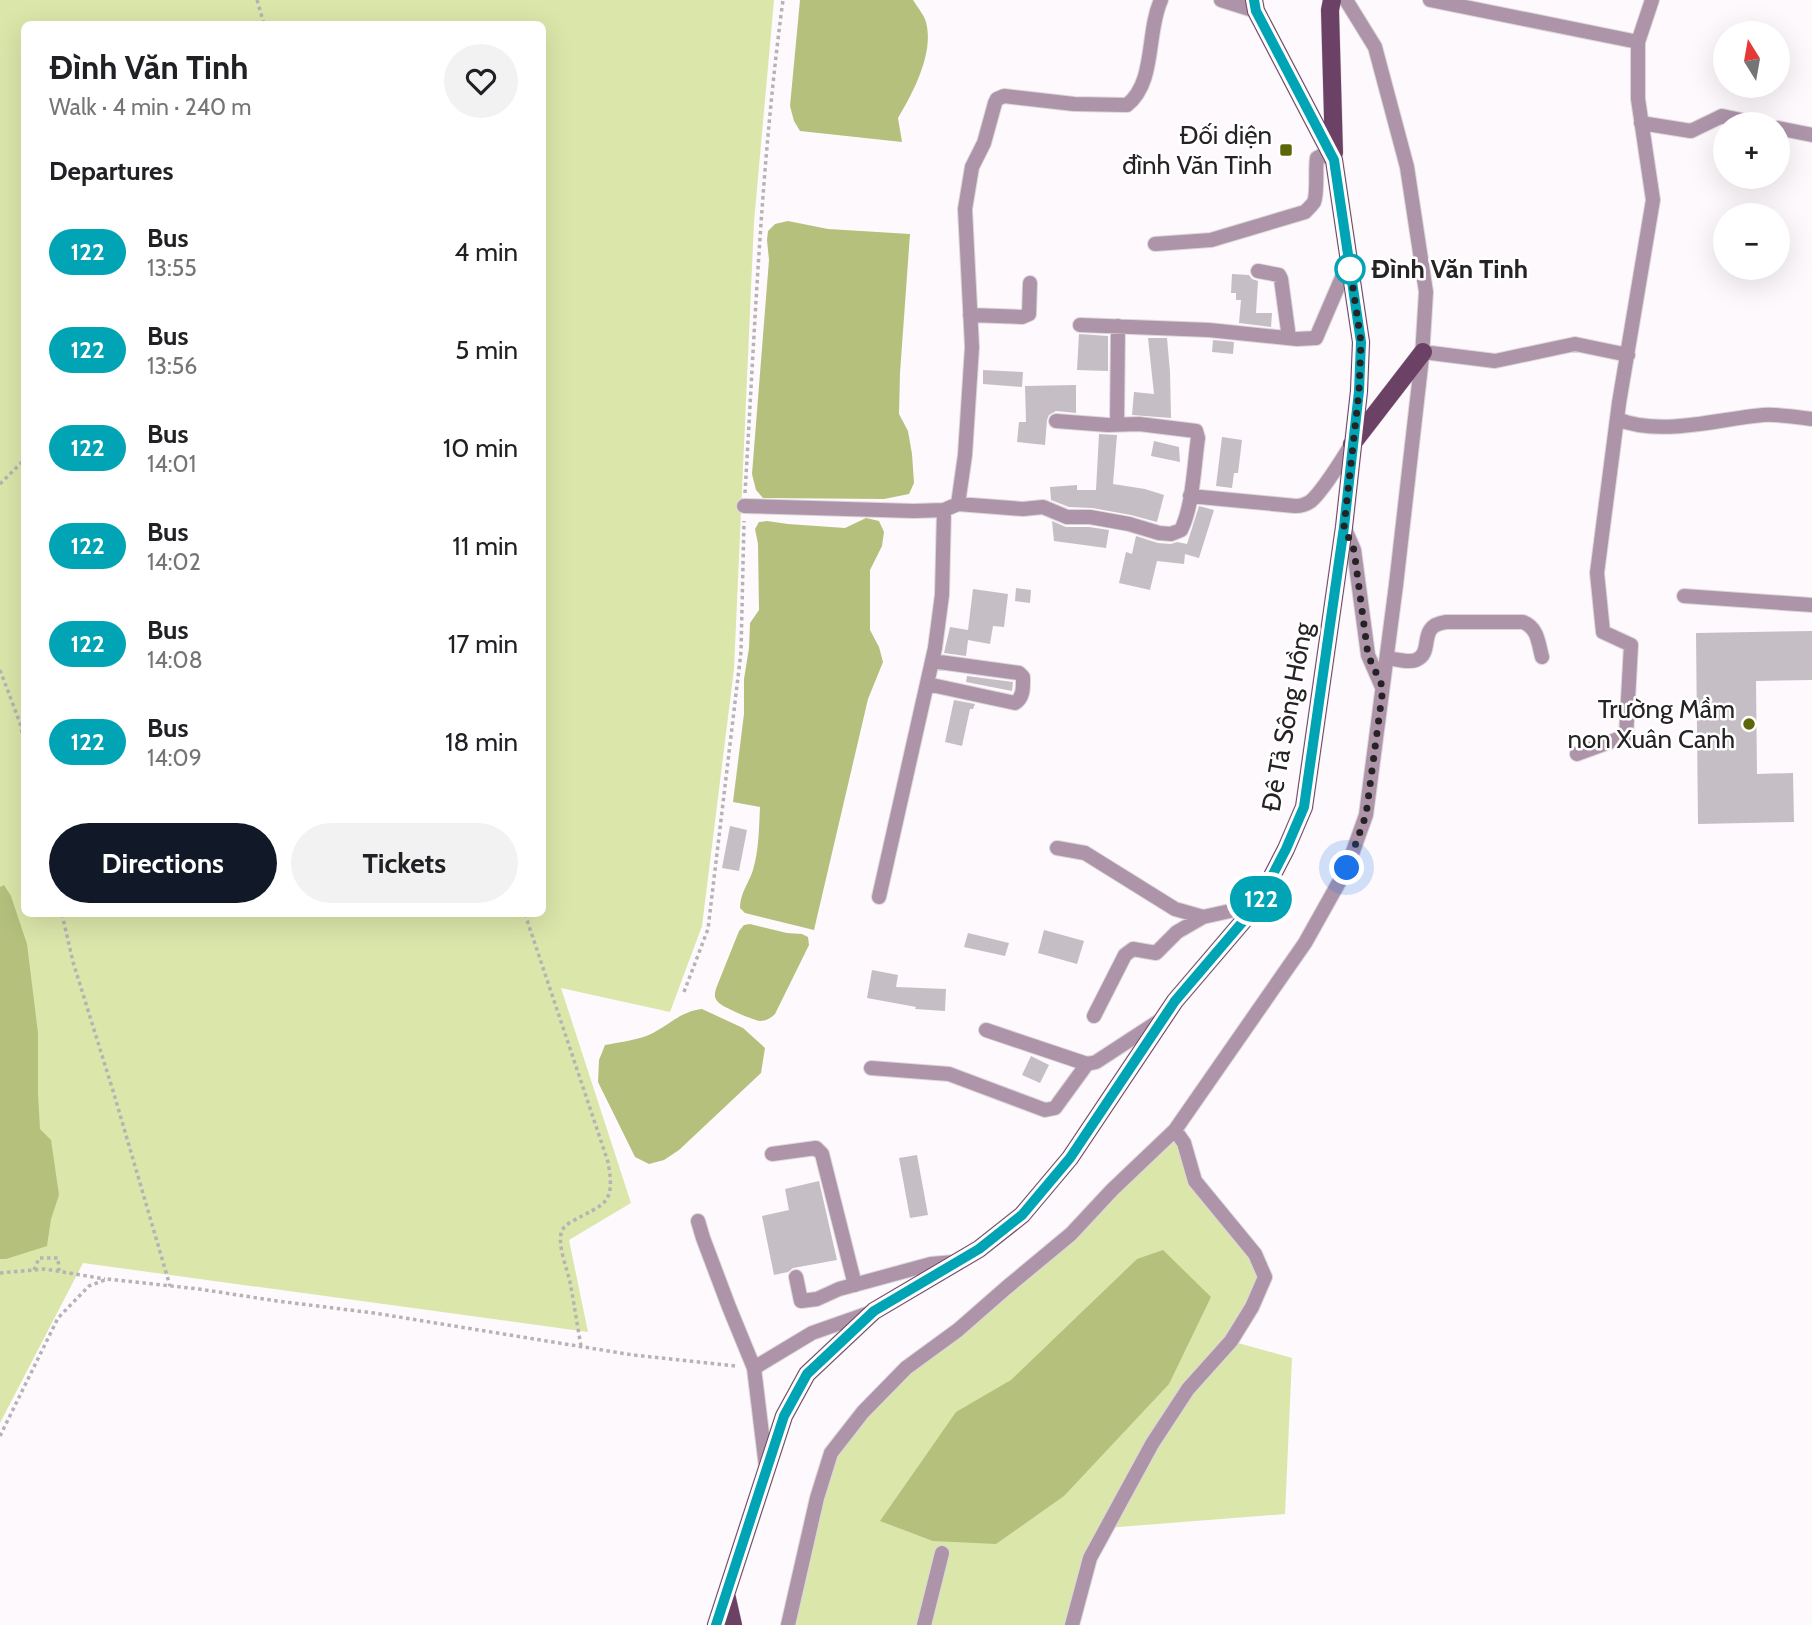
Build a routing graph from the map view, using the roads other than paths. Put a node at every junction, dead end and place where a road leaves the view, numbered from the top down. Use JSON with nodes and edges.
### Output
{"nodes":[{"id":1,"x":1161,"y":0,"type":"edge"},
{"id":2,"x":1221,"y":0,"type":"edge"},
{"id":3,"x":1332,"y":0,"type":"edge"},
{"id":4,"x":1346,"y":0,"type":"edge"},
{"id":5,"x":1430,"y":0,"type":"edge"},
{"id":6,"x":1652,"y":0,"type":"edge"},
{"id":7,"x":1449,"y":2,"type":"edge"},
{"id":8,"x":1255,"y":6,"type":"edge"},
{"id":9,"x":1638,"y":42,"type":"junction"},
{"id":10,"x":1713,"y":120,"type":"edge"},
{"id":11,"x":1641,"y":123,"type":"junction"},
{"id":12,"x":1790,"y":130,"type":"edge"},
{"id":13,"x":1812,"y":135,"type":"edge"},
{"id":14,"x":1334,"y":160,"type":"junction"},
{"id":15,"x":1155,"y":244,"type":"dead end"},
{"id":16,"x":1349,"y":261,"type":"junction"},
{"id":17,"x":1258,"y":271,"type":"dead end"},
{"id":18,"x":1030,"y":283,"type":"dead end"},
{"id":19,"x":970,"y":315,"type":"junction"},
{"id":20,"x":1080,"y":325,"type":"dead end"},
{"id":21,"x":1118,"y":326,"type":"junction"},
{"id":22,"x":1289,"y":338,"type":"junction"},
{"id":23,"x":1423,"y":352,"type":"junction"},
{"id":24,"x":1628,"y":355,"type":"junction"},
{"id":25,"x":1617,"y":419,"type":"junction"},
{"id":26,"x":1812,"y":419,"type":"edge"},
{"id":27,"x":1056,"y":421,"type":"dead end"},
{"id":28,"x":1117,"y":425,"type":"junction"},
{"id":29,"x":1352,"y":444,"type":"junction"},
{"id":30,"x":1190,"y":496,"type":"junction"},
{"id":31,"x":958,"y":503,"type":"junction"},
{"id":32,"x":744,"y":506,"type":"dead end"},
{"id":33,"x":944,"y":510,"type":"junction"},
{"id":34,"x":1344,"y":527,"type":"junction"},
{"id":35,"x":1684,"y":596,"type":"dead end"},
{"id":36,"x":1812,"y":605,"type":"edge"},
{"id":37,"x":1542,"y":657,"type":"dead end"},
{"id":38,"x":1387,"y":658,"type":"junction"},
{"id":39,"x":932,"y":661,"type":"junction"},
{"id":40,"x":927,"y":684,"type":"junction"},
{"id":41,"x":1383,"y":688,"type":"junction"},
{"id":42,"x":1577,"y":754,"type":"dead end"},
{"id":43,"x":1057,"y":848,"type":"dead end"},
{"id":44,"x":879,"y":897,"type":"dead end"},
{"id":45,"x":1257,"y":905,"type":"junction"},
{"id":46,"x":1203,"y":917,"type":"junction"},
{"id":47,"x":1094,"y":1016,"type":"dead end"},
{"id":48,"x":1164,"y":1018,"type":"junction"},
{"id":49,"x":986,"y":1030,"type":"dead end"},
{"id":50,"x":1087,"y":1064,"type":"junction"},
{"id":51,"x":871,"y":1068,"type":"dead end"},
{"id":52,"x":1175,"y":1130,"type":"junction"},
{"id":53,"x":772,"y":1154,"type":"dead end"},
{"id":54,"x":698,"y":1221,"type":"dead end"},
{"id":55,"x":959,"y":1261,"type":"junction"},
{"id":56,"x":796,"y":1277,"type":"dead end"},
{"id":57,"x":855,"y":1285,"type":"junction"},
{"id":58,"x":874,"y":1311,"type":"junction"},
{"id":59,"x":754,"y":1368,"type":"junction"},
{"id":60,"x":766,"y":1468,"type":"junction"},
{"id":61,"x":942,"y":1553,"type":"dead end"},
{"id":62,"x":725,"y":1593,"type":"junction"},
{"id":63,"x":716,"y":1625,"type":"edge"},
{"id":64,"x":733,"y":1625,"type":"edge"},
{"id":65,"x":788,"y":1625,"type":"edge"},
{"id":66,"x":924,"y":1625,"type":"edge"},
{"id":67,"x":1072,"y":1625,"type":"edge"}],
"edges":[{"from":1,"to":19,"type":"street"},
{"from":2,"to":8,"type":"street"},
{"from":3,"to":14,"type":"main road"},
{"from":4,"to":23,"type":"street"},
{"from":5,"to":7,"type":"street"},
{"from":6,"to":9,"type":"street"},
{"from":7,"to":9,"type":"street"},
{"from":8,"to":14,"type":"main road","name":"Đê Tả Sông Hồng"},
{"from":9,"to":11,"type":"street"},
{"from":10,"to":11,"type":"street"},
{"from":11,"to":24,"type":"street"},
{"from":12,"to":13,"type":"street"},
{"from":14,"to":15,"type":"street"},
{"from":14,"to":16,"type":"main road","name":"Đê Tả Sông Hồng"},
{"from":16,"to":22,"type":"street"},
{"from":16,"to":29,"type":"main road","name":"Đê Tả Sông Hồng"},
{"from":17,"to":22,"type":"street"},
{"from":18,"to":19,"type":"street"},
{"from":19,"to":31,"type":"street"},
{"from":20,"to":21,"type":"street"},
{"from":21,"to":22,"type":"street"},
{"from":21,"to":28,"type":"street"},
{"from":23,"to":24,"type":"street"},
{"from":23,"to":29,"type":"main road"},
{"from":23,"to":38,"type":"street"},
{"from":24,"to":25,"type":"street"},
{"from":25,"to":26,"type":"street"},
{"from":25,"to":42,"type":"street"},
{"from":27,"to":28,"type":"street"},
{"from":28,"to":30,"type":"street"},
{"from":29,"to":30,"type":"street"},
{"from":29,"to":34,"type":"main road","name":"Đê Tả Sông Hồng"},
{"from":30,"to":31,"type":"street"},
{"from":31,"to":33,"type":"street"},
{"from":32,"to":33,"type":"street"},
{"from":33,"to":39,"type":"street"},
{"from":34,"to":41,"type":"street"},
{"from":34,"to":45,"type":"main road","name":"Đê Tả Sông Hồng"},
{"from":35,"to":36,"type":"street"},
{"from":37,"to":38,"type":"street"},
{"from":38,"to":41,"type":"street"},
{"from":39,"to":40,"type":"street"},
{"from":39,"to":40,"type":"street"},
{"from":40,"to":44,"type":"street"},
{"from":41,"to":52,"type":"street"},
{"from":43,"to":46,"type":"street"},
{"from":45,"to":46,"type":"street"},
{"from":45,"to":48,"type":"main road","name":"Đê Tả Sông Hồng"},
{"from":46,"to":47,"type":"street"},
{"from":48,"to":50,"type":"street"},
{"from":48,"to":55,"type":"main road","name":"Đê Tả Sông Hồng"},
{"from":49,"to":50,"type":"street"},
{"from":50,"to":51,"type":"street"},
{"from":52,"to":65,"type":"street"},
{"from":52,"to":67,"type":"street"},
{"from":53,"to":57,"type":"street"},
{"from":54,"to":59,"type":"street"},
{"from":55,"to":57,"type":"street"},
{"from":55,"to":58,"type":"main road","name":"Đê Tả Sông Hồng"},
{"from":56,"to":57,"type":"street"},
{"from":58,"to":59,"type":"street"},
{"from":58,"to":60,"type":"main road","name":"Đê Tả Sông Hồng"},
{"from":59,"to":60,"type":"street"},
{"from":60,"to":62,"type":"main road","name":"Đê Tả Sông Hồng"},
{"from":61,"to":66,"type":"street"},
{"from":62,"to":63,"type":"main road","name":"Đê Tả Sông Hồng"},
{"from":62,"to":64,"type":"main road"}]}
